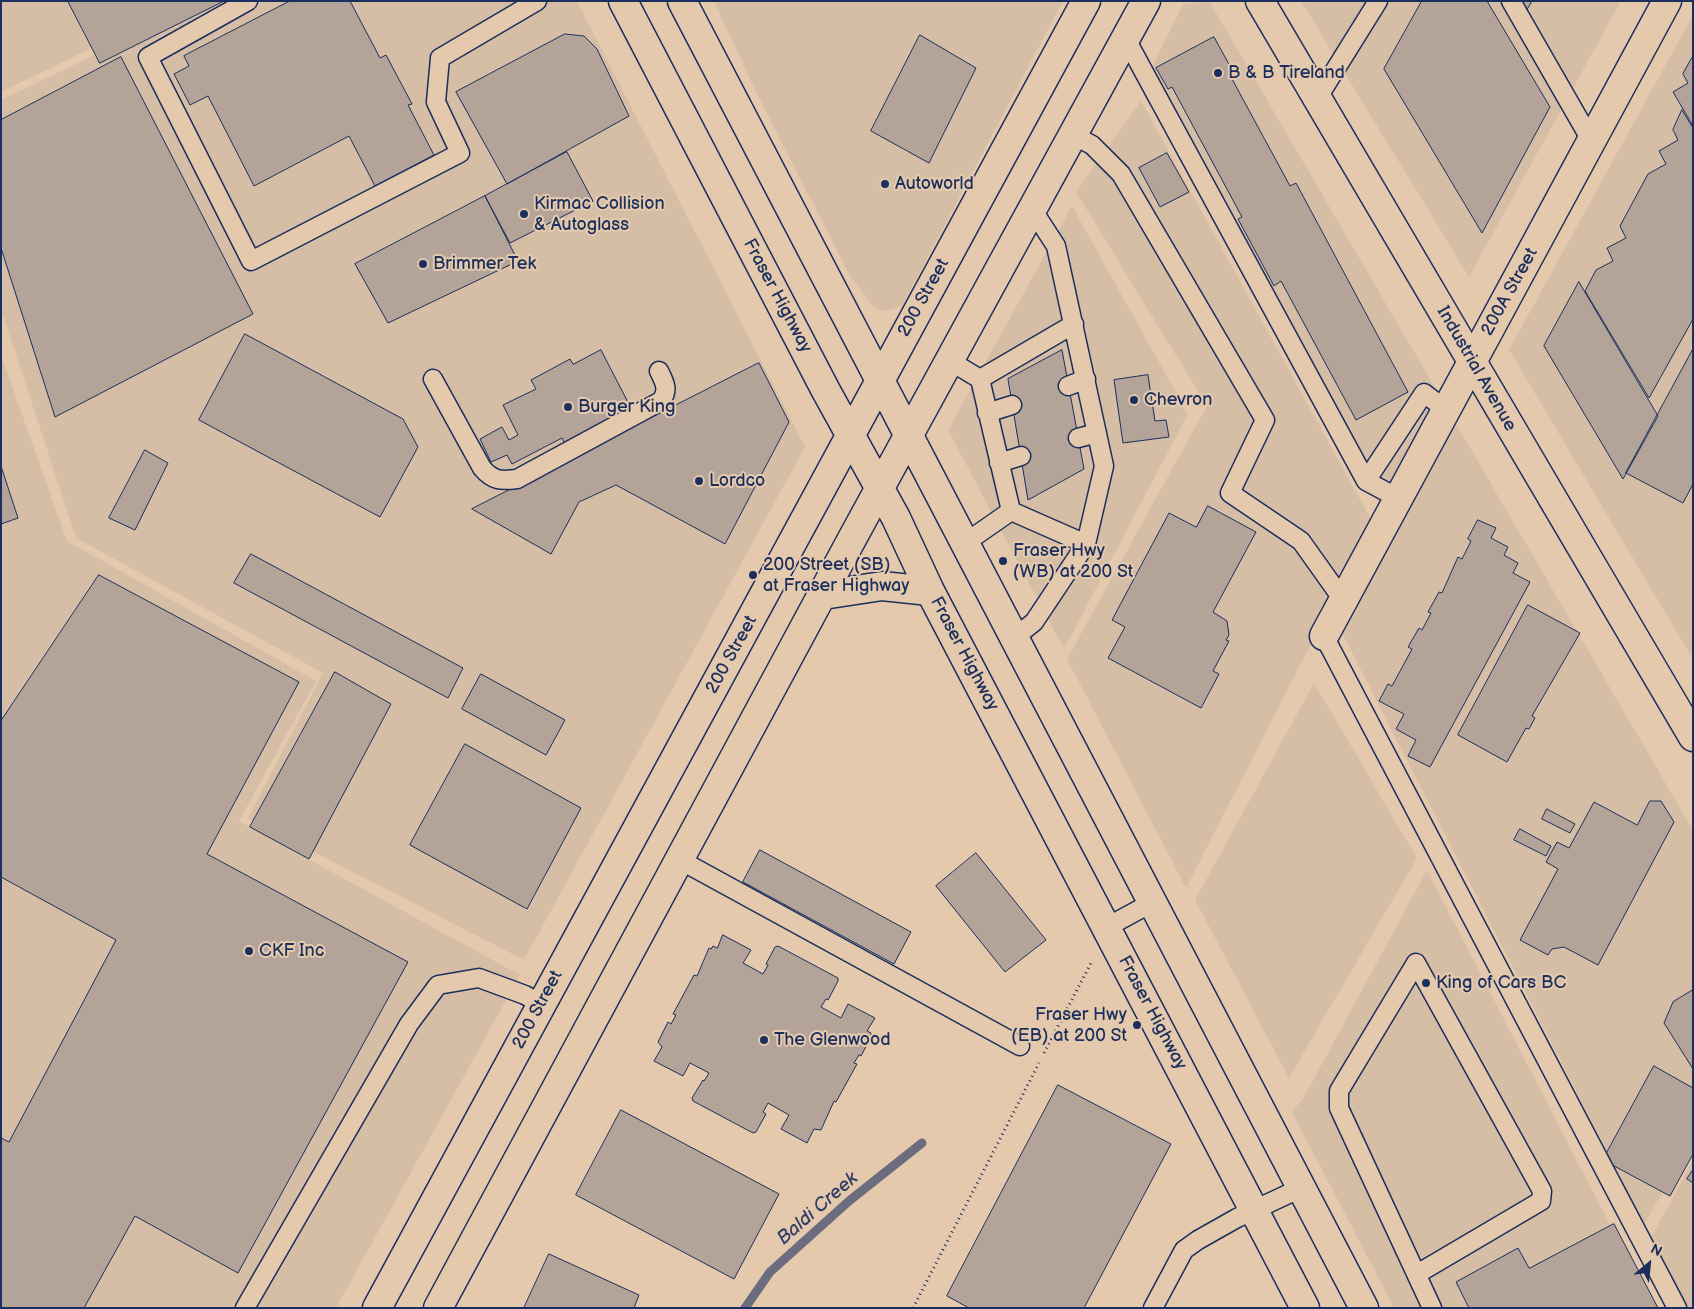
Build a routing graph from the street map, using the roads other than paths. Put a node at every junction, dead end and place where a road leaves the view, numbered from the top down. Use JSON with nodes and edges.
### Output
{"nodes":[{"id":1,"x":248,"y":1,"type":"edge"},
{"id":2,"x":537,"y":1,"type":"edge"},
{"id":3,"x":623,"y":1,"type":"edge"},
{"id":4,"x":682,"y":1,"type":"edge"},
{"id":5,"x":1086,"y":1,"type":"edge"},
{"id":6,"x":1146,"y":1,"type":"edge"},
{"id":7,"x":1260,"y":1,"type":"edge"},
{"id":8,"x":1378,"y":1,"type":"edge"},
{"id":9,"x":1511,"y":1,"type":"edge"},
{"id":10,"x":1666,"y":1,"type":"edge"},
{"id":11,"x":1126,"y":38,"type":"junction"},
{"id":12,"x":1317,"y":99,"type":"junction"},
{"id":13,"x":1073,"y":134,"type":"junction"},
{"id":14,"x":1592,"y":142,"type":"junction"},
{"id":15,"x":1032,"y":209,"type":"junction"},
{"id":16,"x":1074,"y":324,"type":"junction"},
{"id":17,"x":950,"y":361,"type":"junction"},
{"id":18,"x":1472,"y":362,"type":"junction"},
{"id":19,"x":659,"y":371,"type":"dead end"},
{"id":20,"x":433,"y":379,"type":"dead end"},
{"id":21,"x":880,"y":379,"type":"junction"},
{"id":22,"x":980,"y":379,"type":"junction"},
{"id":23,"x":1086,"y":379,"type":"junction"},
{"id":24,"x":1068,"y":386,"type":"dead end"},
{"id":25,"x":1012,"y":406,"type":"dead end"},
{"id":26,"x":1446,"y":410,"type":"junction"},
{"id":27,"x":987,"y":413,"type":"junction"},
{"id":28,"x":1097,"y":433,"type":"junction"},
{"id":29,"x":850,"y":434,"type":"junction"},
{"id":30,"x":908,"y":435,"type":"junction"},
{"id":31,"x":1078,"y":438,"type":"dead end"},
{"id":32,"x":1021,"y":456,"type":"dead end"},
{"id":33,"x":999,"y":462,"type":"junction"},
{"id":34,"x":1366,"y":481,"type":"junction"},
{"id":35,"x":880,"y":488,"type":"junction"},
{"id":36,"x":1398,"y":498,"type":"junction"},
{"id":37,"x":1011,"y":511,"type":"junction"},
{"id":38,"x":965,"y":543,"type":"junction"},
{"id":39,"x":1086,"y":544,"type":"junction"},
{"id":40,"x":930,"y":590,"type":"junction"},
{"id":41,"x":823,"y":595,"type":"junction"},
{"id":42,"x":1343,"y":600,"type":"junction"},
{"id":43,"x":1324,"y":636,"type":"joint"},
{"id":44,"x":1014,"y":638,"type":"junction"},
{"id":45,"x":1693,"y":737,"type":"edge"},
{"id":46,"x":680,"y":860,"type":"junction"},
{"id":47,"x":1153,"y":902,"type":"junction"},
{"id":48,"x":1107,"y":927,"type":"junction"},
{"id":49,"x":541,"y":1004,"type":"junction"},
{"id":50,"x":1020,"y":1046,"type":"dead end"},
{"id":51,"x":1301,"y":1188,"type":"junction"},
{"id":52,"x":1255,"y":1209,"type":"junction"},
{"id":53,"x":1417,"y":1274,"type":"junction"},
{"id":54,"x":245,"y":1308,"type":"edge"},
{"id":55,"x":377,"y":1308,"type":"edge"},
{"id":56,"x":438,"y":1308,"type":"edge"},
{"id":57,"x":1153,"y":1308,"type":"edge"},
{"id":58,"x":1305,"y":1308,"type":"edge"},
{"id":59,"x":1364,"y":1308,"type":"edge"},
{"id":60,"x":1432,"y":1308,"type":"edge"},
{"id":61,"x":1676,"y":1308,"type":"edge"}],
"edges":[{"from":1,"to":2,"type":"lane"},
{"from":3,"to":29,"type":"main road","name":"Fraser Highway"},
{"from":4,"to":21,"type":"main road"},
{"from":5,"to":21,"type":"main road","name":"200 Street"},
{"from":6,"to":11,"type":"main road"},
{"from":7,"to":12,"type":"main road","name":"Industrial Avenue"},
{"from":8,"to":12,"type":"lane"},
{"from":9,"to":14,"type":"lane"},
{"from":10,"to":14,"type":"main road","name":"200A Street"},
{"from":11,"to":13,"type":"main road"},
{"from":11,"to":34,"type":"lane"},
{"from":12,"to":18,"type":"main road","name":"Industrial Avenue"},
{"from":13,"to":15,"type":"main road"},
{"from":13,"to":42,"type":"lane"},
{"from":14,"to":18,"type":"main road","name":"200A Street"},
{"from":15,"to":16,"type":"lane"},
{"from":15,"to":17,"type":"main road"},
{"from":16,"to":22,"type":"lane"},
{"from":16,"to":23,"type":"lane"},
{"from":17,"to":22,"type":"lane"},
{"from":17,"to":30,"type":"main road"},
{"from":18,"to":26,"type":"main road","name":"200A Street"},
{"from":18,"to":45,"type":"main road","name":"Industrial Avenue"},
{"from":19,"to":20,"type":"lane"},
{"from":21,"to":29,"type":"main road","name":"200 Street"},
{"from":21,"to":30,"type":"main road"},
{"from":22,"to":27,"type":"lane"},
{"from":23,"to":24,"type":"lane"},
{"from":23,"to":28,"type":"lane"},
{"from":25,"to":27,"type":"lane"},
{"from":26,"to":34,"type":"lane"},
{"from":26,"to":36,"type":"main road","name":"200A Street"},
{"from":27,"to":33,"type":"lane"},
{"from":28,"to":31,"type":"lane"},
{"from":28,"to":39,"type":"lane"},
{"from":29,"to":35,"type":"main road","name":"Fraser Highway"},
{"from":29,"to":49,"type":"main road","name":"200 Street"},
{"from":30,"to":35,"type":"main road"},
{"from":30,"to":38,"type":"main road"},
{"from":32,"to":33,"type":"lane"},
{"from":33,"to":37,"type":"lane"},
{"from":34,"to":36,"type":"lane"},
{"from":35,"to":40,"type":"main road","name":"Fraser Highway"},
{"from":35,"to":41,"type":"main road"},
{"from":36,"to":42,"type":"main road","name":"200A Street"},
{"from":37,"to":38,"type":"lane"},
{"from":37,"to":39,"type":"lane"},
{"from":38,"to":44,"type":"main road"},
{"from":39,"to":44,"type":"lane"},
{"from":40,"to":41,"type":"main road"},
{"from":40,"to":48,"type":"main road","name":"Fraser Highway"},
{"from":41,"to":46,"type":"main road"},
{"from":42,"to":43,"type":"main road","name":"200A Street"},
{"from":43,"to":61,"type":"lane"},
{"from":44,"to":47,"type":"main road"},
{"from":46,"to":50,"type":"lane"},
{"from":46,"to":56,"type":"main road"},
{"from":47,"to":48,"type":"lane"},
{"from":47,"to":51,"type":"main road"},
{"from":48,"to":52,"type":"main road","name":"Fraser Highway"},
{"from":49,"to":54,"type":"lane"},
{"from":49,"to":55,"type":"main road","name":"200 Street"},
{"from":51,"to":52,"type":"lane"},
{"from":51,"to":59,"type":"main road"},
{"from":52,"to":57,"type":"lane"},
{"from":52,"to":58,"type":"main road","name":"Fraser Highway"},
{"from":53,"to":53,"type":"lane"},
{"from":53,"to":60,"type":"lane"}]}
